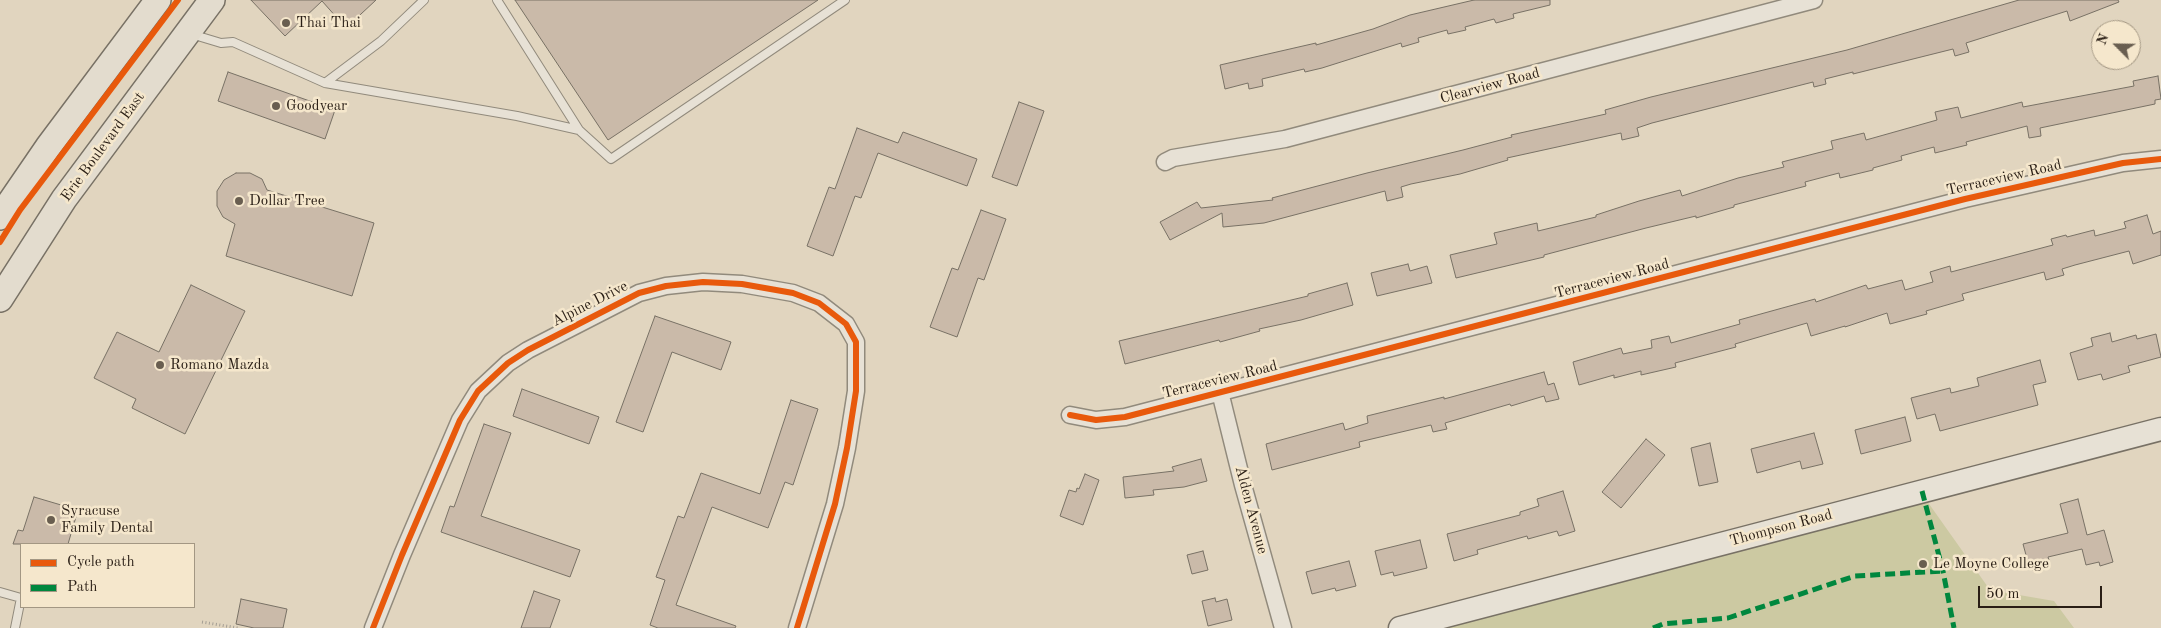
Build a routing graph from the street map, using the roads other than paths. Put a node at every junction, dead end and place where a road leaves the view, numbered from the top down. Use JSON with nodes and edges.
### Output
{"nodes":[{"id":1,"x":158,"y":0,"type":"edge"},
{"id":2,"x":212,"y":0,"type":"edge"},
{"id":3,"x":424,"y":0,"type":"edge"},
{"id":4,"x":497,"y":0,"type":"edge"},
{"id":5,"x":1814,"y":0,"type":"edge"},
{"id":6,"x":843,"y":2,"type":"edge"},
{"id":7,"x":187,"y":33,"type":"junction"},
{"id":8,"x":325,"y":83,"type":"junction"},
{"id":9,"x":579,"y":130,"type":"junction"},
{"id":10,"x":2161,"y":159,"type":"edge"},
{"id":11,"x":1165,"y":162,"type":"dead end"},
{"id":12,"x":0,"y":218,"type":"edge"},
{"id":13,"x":0,"y":299,"type":"edge"},
{"id":14,"x":1220,"y":392,"type":"junction"},
{"id":15,"x":1070,"y":415,"type":"dead end"},
{"id":16,"x":2161,"y":429,"type":"edge"},
{"id":17,"x":0,"y":592,"type":"edge"},
{"id":18,"x":20,"y":598,"type":"edge"},
{"id":19,"x":20,"y":603,"type":"edge"},
{"id":20,"x":15,"y":628,"type":"edge"},
{"id":21,"x":373,"y":628,"type":"edge"},
{"id":22,"x":797,"y":628,"type":"edge"},
{"id":23,"x":1283,"y":628,"type":"edge"},
{"id":24,"x":1400,"y":628,"type":"edge"}],
"edges":[{"from":1,"to":12,"type":"main road"},
{"from":2,"to":7,"type":"main road","name":"Erie Boulevard East"},
{"from":3,"to":8,"type":"lane"},
{"from":4,"to":9,"type":"lane"},
{"from":5,"to":11,"type":"street","name":"Clearview Road"},
{"from":6,"to":9,"type":"lane"},
{"from":7,"to":8,"type":"lane"},
{"from":7,"to":13,"type":"main road","name":"Erie Boulevard East"},
{"from":8,"to":9,"type":"lane"},
{"from":10,"to":14,"type":"street","name":"Terraceview Road"},
{"from":14,"to":15,"type":"street","name":"Terraceview Road"},
{"from":14,"to":23,"type":"street","name":"Alden Avenue"},
{"from":16,"to":24,"type":"street","name":"Thompson Road"},
{"from":17,"to":18,"type":"lane"},
{"from":19,"to":20,"type":"lane"},
{"from":21,"to":22,"type":"street","name":"Alpine Drive"}]}
